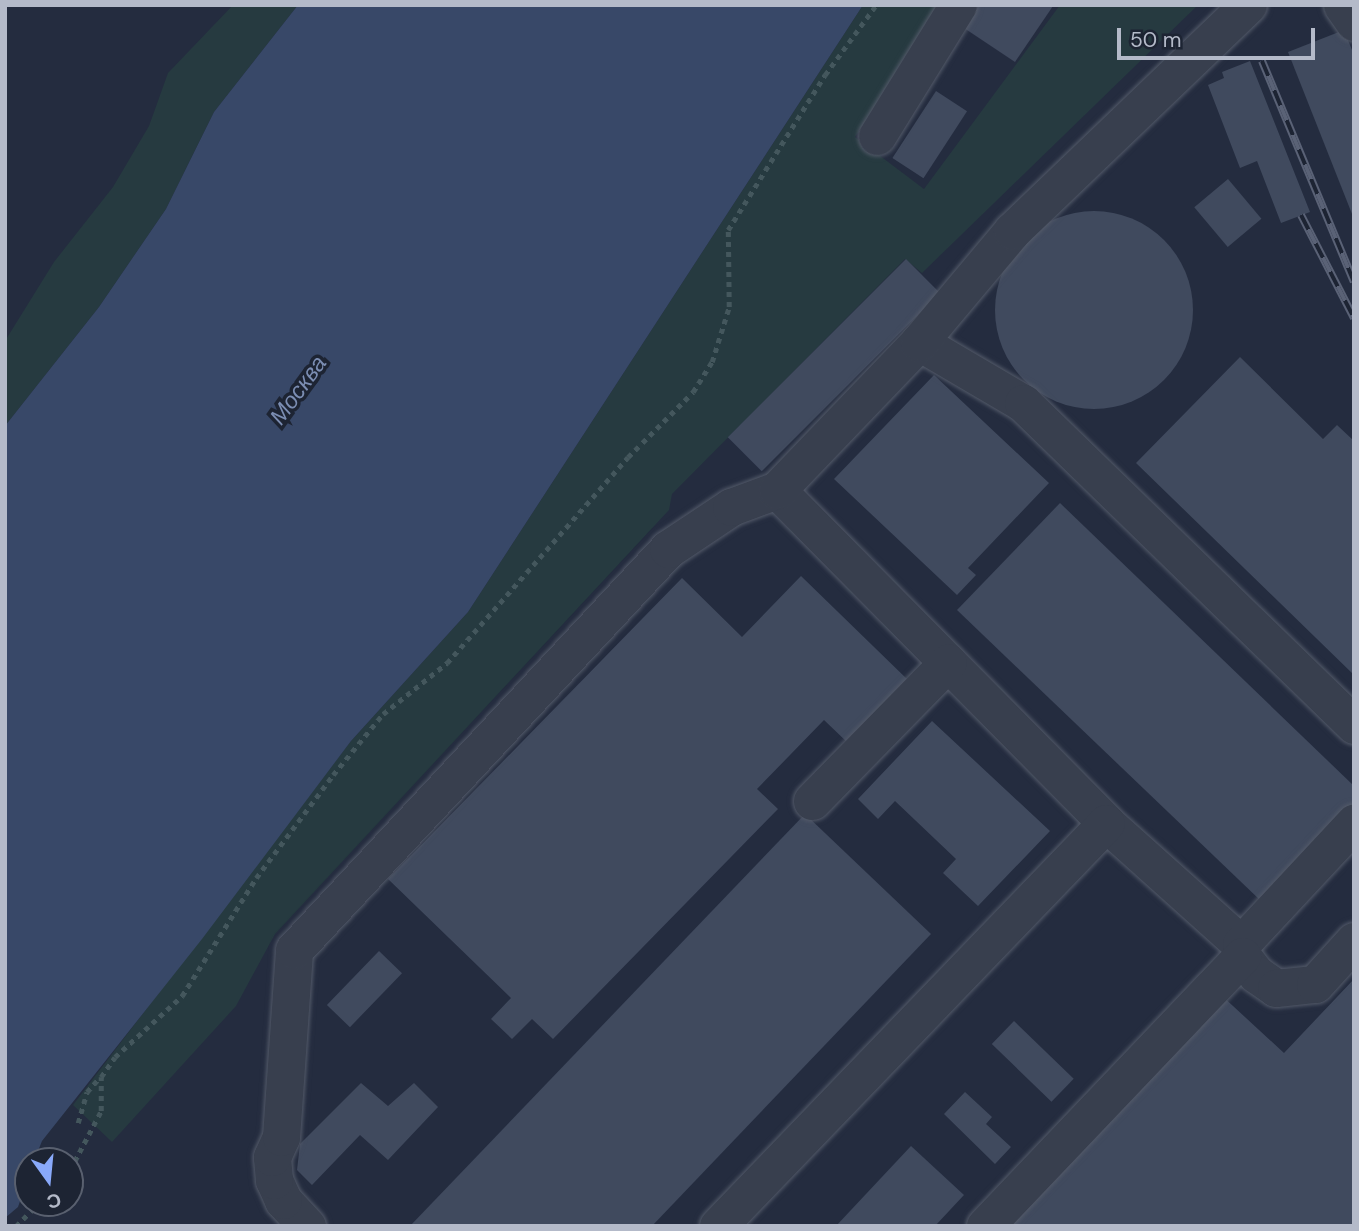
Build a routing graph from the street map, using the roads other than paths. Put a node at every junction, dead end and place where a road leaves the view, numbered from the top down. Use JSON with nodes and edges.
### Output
{"nodes":[{"id":1,"x":958,"y":5,"type":"edge"},
{"id":2,"x":1248,"y":5,"type":"edge"},
{"id":3,"x":1342,"y":5,"type":"edge"},
{"id":4,"x":1354,"y":22,"type":"edge"},
{"id":5,"x":877,"y":136,"type":"dead end"},
{"id":6,"x":919,"y":342,"type":"junction"},
{"id":7,"x":777,"y":490,"type":"junction"},
{"id":8,"x":948,"y":663,"type":"junction"},
{"id":9,"x":1354,"y":725,"type":"edge"},
{"id":10,"x":812,"y":801,"type":"dead end"},
{"id":11,"x":1106,"y":823,"type":"junction"},
{"id":12,"x":1354,"y":823,"type":"edge"},
{"id":13,"x":1354,"y":941,"type":"edge"},
{"id":14,"x":1242,"y":950,"type":"junction"},
{"id":15,"x":307,"y":1226,"type":"edge"},
{"id":16,"x":719,"y":1226,"type":"edge"},
{"id":17,"x":985,"y":1226,"type":"edge"}],
"edges":[{"from":1,"to":5,"type":"lane"},
{"from":2,"to":6,"type":"lane"},
{"from":3,"to":4,"type":"lane"},
{"from":6,"to":7,"type":"lane"},
{"from":6,"to":9,"type":"lane"},
{"from":7,"to":8,"type":"lane"},
{"from":7,"to":15,"type":"lane"},
{"from":8,"to":10,"type":"lane"},
{"from":8,"to":11,"type":"lane"},
{"from":11,"to":14,"type":"lane"},
{"from":11,"to":16,"type":"lane"},
{"from":12,"to":14,"type":"lane"},
{"from":13,"to":14,"type":"lane"},
{"from":14,"to":17,"type":"lane"}]}
